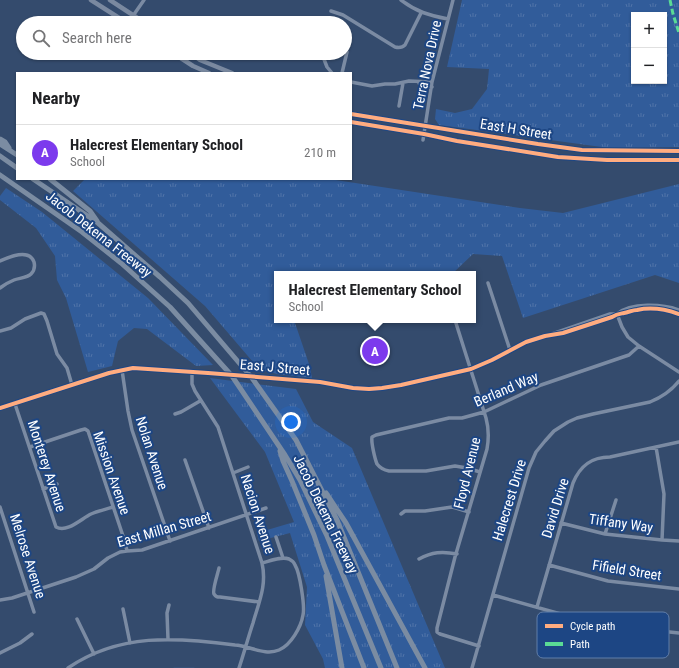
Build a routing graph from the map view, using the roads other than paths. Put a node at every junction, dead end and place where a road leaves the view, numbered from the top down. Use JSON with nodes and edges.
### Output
{"nodes":[{"id":1,"x":91,"y":0,"type":"edge"},
{"id":2,"x":110,"y":0,"type":"edge"},
{"id":3,"x":144,"y":0,"type":"edge"},
{"id":4,"x":401,"y":0,"type":"edge"},
{"id":5,"x":453,"y":0,"type":"edge"},
{"id":6,"x":331,"y":11,"type":"dead end"},
{"id":7,"x":421,"y":13,"type":"junction"},
{"id":8,"x":133,"y":15,"type":"joint"},
{"id":9,"x":117,"y":16,"type":"edge"},
{"id":10,"x":345,"y":16,"type":"edge"},
{"id":11,"x":448,"y":19,"type":"junction"},
{"id":12,"x":352,"y":21,"type":"edge"},
{"id":13,"x":184,"y":60,"type":"edge"},
{"id":14,"x":200,"y":60,"type":"edge"},
{"id":15,"x":324,"y":60,"type":"edge"},
{"id":16,"x":345,"y":60,"type":"edge"},
{"id":17,"x":207,"y":72,"type":"edge"},
{"id":18,"x":230,"y":72,"type":"edge"},
{"id":19,"x":331,"y":72,"type":"edge"},
{"id":20,"x":342,"y":72,"type":"edge"},
{"id":21,"x":414,"y":81,"type":"junction"},
{"id":22,"x":352,"y":82,"type":"edge"},
{"id":23,"x":432,"y":82,"type":"junction"},
{"id":24,"x":403,"y":83,"type":"junction"},
{"id":25,"x":432,"y":87,"type":"junction"},
{"id":26,"x":399,"y":106,"type":"dead end"},
{"id":27,"x":352,"y":114,"type":"edge"},
{"id":28,"x":352,"y":122,"type":"edge"},
{"id":29,"x":426,"y":126,"type":"junction"},
{"id":30,"x":424,"y":134,"type":"junction"},
{"id":31,"x":0,"y":139,"type":"edge"},
{"id":32,"x":423,"y":140,"type":"dead end"},
{"id":33,"x":0,"y":144,"type":"edge"},
{"id":34,"x":679,"y":151,"type":"edge"},
{"id":35,"x":15,"y":153,"type":"edge"},
{"id":36,"x":0,"y":156,"type":"edge"},
{"id":37,"x":679,"y":159,"type":"edge"},
{"id":38,"x":16,"y":167,"type":"edge"},
{"id":39,"x":0,"y":175,"type":"edge"},
{"id":40,"x":34,"y":180,"type":"edge"},
{"id":41,"x":51,"y":180,"type":"edge"},
{"id":42,"x":98,"y":223,"type":"junction"},
{"id":43,"x":0,"y":261,"type":"edge"},
{"id":44,"x":488,"y":283,"type":"dead end"},
{"id":45,"x":0,"y":288,"type":"edge"},
{"id":46,"x":679,"y":310,"type":"edge"},
{"id":47,"x":617,"y":314,"type":"junction"},
{"id":48,"x":679,"y":314,"type":"edge"},
{"id":49,"x":456,"y":323,"type":"edge"},
{"id":50,"x":0,"y":331,"type":"edge"},
{"id":51,"x":639,"y":346,"type":"junction"},
{"id":52,"x":510,"y":350,"type":"junction"},
{"id":53,"x":471,"y":368,"type":"junction"},
{"id":54,"x":122,"y":370,"type":"junction"},
{"id":55,"x":192,"y":372,"type":"junction"},
{"id":56,"x":679,"y":372,"type":"edge"},
{"id":57,"x":679,"y":381,"type":"edge"},
{"id":58,"x":72,"y":385,"type":"junction"},
{"id":59,"x":200,"y":401,"type":"junction"},
{"id":60,"x":15,"y":404,"type":"junction"},
{"id":61,"x":0,"y":408,"type":"edge"},
{"id":62,"x":484,"y":412,"type":"junction"},
{"id":63,"x":175,"y":414,"type":"dead end"},
{"id":64,"x":679,"y":442,"type":"edge"},
{"id":65,"x":278,"y":445,"type":"junction"},
{"id":66,"x":30,"y":447,"type":"junction"},
{"id":67,"x":656,"y":447,"type":"junction"},
{"id":68,"x":185,"y":460,"type":"dead end"},
{"id":69,"x":248,"y":467,"type":"dead end"},
{"id":70,"x":312,"y":471,"type":"junction"},
{"id":71,"x":480,"y":472,"type":"junction"},
{"id":72,"x":233,"y":473,"type":"junction"},
{"id":73,"x":57,"y":484,"type":"dead end"},
{"id":74,"x":44,"y":489,"type":"junction"},
{"id":75,"x":616,"y":500,"type":"dead end"},
{"id":76,"x":0,"y":507,"type":"edge"},
{"id":77,"x":113,"y":507,"type":"junction"},
{"id":78,"x":266,"y":508,"type":"dead end"},
{"id":79,"x":469,"y":512,"type":"junction"},
{"id":80,"x":401,"y":514,"type":"dead end"},
{"id":81,"x":247,"y":515,"type":"junction"},
{"id":82,"x":561,"y":523,"type":"junction"},
{"id":83,"x":209,"y":528,"type":"junction"},
{"id":84,"x":605,"y":534,"type":"junction"},
{"id":85,"x":276,"y":537,"type":"dead end"},
{"id":86,"x":662,"y":540,"type":"junction"},
{"id":87,"x":170,"y":541,"type":"junction"},
{"id":88,"x":679,"y":541,"type":"edge"},
{"id":89,"x":127,"y":551,"type":"junction"},
{"id":90,"x":457,"y":554,"type":"junction"},
{"id":91,"x":283,"y":558,"type":"junction"},
{"id":92,"x":419,"y":560,"type":"dead end"},
{"id":93,"x":262,"y":563,"type":"junction"},
{"id":94,"x":324,"y":565,"type":"junction"},
{"id":95,"x":549,"y":565,"type":"junction"},
{"id":96,"x":219,"y":568,"type":"dead end"},
{"id":97,"x":679,"y":589,"type":"edge"},
{"id":98,"x":28,"y":593,"type":"junction"},
{"id":99,"x":493,"y":595,"type":"junction"},
{"id":100,"x":0,"y":600,"type":"edge"},
{"id":101,"x":259,"y":602,"type":"junction"},
{"id":102,"x":169,"y":605,"type":"dead end"},
{"id":103,"x":537,"y":607,"type":"junction"},
{"id":104,"x":123,"y":609,"type":"dead end"},
{"id":105,"x":34,"y":612,"type":"dead end"},
{"id":106,"x":555,"y":612,"type":"edge"},
{"id":107,"x":77,"y":619,"type":"dead end"},
{"id":108,"x":669,"y":632,"type":"edge"},
{"id":109,"x":679,"y":633,"type":"edge"},
{"id":110,"x":32,"y":634,"type":"dead end"},
{"id":111,"x":168,"y":639,"type":"junction"},
{"id":112,"x":130,"y":643,"type":"junction"},
{"id":113,"x":479,"y":646,"type":"junction"},
{"id":114,"x":246,"y":647,"type":"junction"},
{"id":115,"x":0,"y":652,"type":"edge"},
{"id":116,"x":94,"y":654,"type":"junction"},
{"id":117,"x":380,"y":666,"type":"edge"},
{"id":118,"x":397,"y":667,"type":"edge"},
{"id":119,"x":68,"y":668,"type":"edge"},
{"id":120,"x":239,"y":668,"type":"edge"},
{"id":121,"x":342,"y":668,"type":"edge"},
{"id":122,"x":364,"y":668,"type":"edge"},
{"id":123,"x":425,"y":668,"type":"edge"},
{"id":124,"x":472,"y":668,"type":"edge"}],
"edges":[{"from":1,"to":9,"type":"main road"},
{"from":2,"to":8,"type":"main road"},
{"from":3,"to":8,"type":"street"},
{"from":4,"to":7,"type":"street"},
{"from":5,"to":11,"type":"street","name":"Terra Nova Drive"},
{"from":6,"to":10,"type":"street"},
{"from":7,"to":11,"type":"street"},
{"from":7,"to":12,"type":"street"},
{"from":11,"to":23,"type":"street","name":"Terra Nova Drive"},
{"from":13,"to":17,"type":"main road"},
{"from":14,"to":18,"type":"main road"},
{"from":15,"to":19,"type":"street"},
{"from":16,"to":20,"type":"street"},
{"from":21,"to":23,"type":"street"},
{"from":21,"to":24,"type":"street"},
{"from":21,"to":25,"type":"street"},
{"from":22,"to":24,"type":"street"},
{"from":23,"to":25,"type":"street","name":"Terra Nova Drive"},
{"from":24,"to":26,"type":"street"},
{"from":25,"to":29,"type":"street","name":"Terra Nova Drive"},
{"from":27,"to":29,"type":"main road","name":"East H Street"},
{"from":28,"to":30,"type":"main road","name":"East H Street"},
{"from":29,"to":30,"type":"street","name":"Terra Nova Drive"},
{"from":29,"to":34,"type":"main road","name":"East H Street"},
{"from":30,"to":32,"type":"street","name":"Terra Nova Drive"},
{"from":30,"to":37,"type":"main road","name":"East H Street"},
{"from":31,"to":35,"type":"highway"},
{"from":33,"to":35,"type":"highway"},
{"from":34,"to":37,"type":"street"},
{"from":36,"to":38,"type":"highway"},
{"from":39,"to":65,"type":"highway","name":"Jacob Dekema Freeway"},
{"from":40,"to":42,"type":"highway","name":"Jacob Dekema Freeway"},
{"from":41,"to":42,"type":"highway"},
{"from":42,"to":70,"type":"highway","name":"Jacob Dekema Freeway"},
{"from":43,"to":45,"type":"street"},
{"from":44,"to":52,"type":"street"},
{"from":46,"to":47,"type":"street","name":"East J Street"},
{"from":47,"to":48,"type":"street","name":"East J Street"},
{"from":47,"to":51,"type":"street"},
{"from":47,"to":52,"type":"street","name":"East J Street"},
{"from":49,"to":53,"type":"street","name":"Floyd Avenue"},
{"from":50,"to":58,"type":"street"},
{"from":51,"to":56,"type":"street"},
{"from":51,"to":62,"type":"street","name":"Berland Way"},
{"from":52,"to":53,"type":"street","name":"East J Street"},
{"from":53,"to":55,"type":"street","name":"East J Street","bridge":true},
{"from":53,"to":62,"type":"street","name":"Floyd Avenue"},
{"from":54,"to":55,"type":"street","name":"East J Street"},
{"from":54,"to":58,"type":"street","name":"East J Street"},
{"from":54,"to":87,"type":"street","name":"Nolan Avenue"},
{"from":55,"to":59,"type":"street","name":"Nacion Avenue"},
{"from":57,"to":99,"type":"street","name":"Halecrest Drive"},
{"from":58,"to":60,"type":"street","name":"East J Street"},
{"from":59,"to":63,"type":"street"},
{"from":59,"to":72,"type":"street","name":"Nacion Avenue"},
{"from":60,"to":61,"type":"street","name":"East J Street"},
{"from":60,"to":66,"type":"street","name":"Monterey Avenue"},
{"from":62,"to":71,"type":"street","name":"Floyd Avenue"},
{"from":62,"to":71,"type":"street","name":"Berland Way"},
{"from":64,"to":67,"type":"street","name":"David Drive"},
{"from":65,"to":94,"type":"highway"},
{"from":65,"to":117,"type":"highway","name":"Jacob Dekema Freeway"},
{"from":66,"to":74,"type":"street","name":"Monterey Avenue"},
{"from":66,"to":77,"type":"street","name":"Mission Avenue"},
{"from":67,"to":82,"type":"street","name":"David Drive"},
{"from":67,"to":86,"type":"street"},
{"from":68,"to":83,"type":"street"},
{"from":69,"to":72,"type":"street"},
{"from":70,"to":118,"type":"highway","name":"Jacob Dekema Freeway"},
{"from":70,"to":123,"type":"highway"},
{"from":71,"to":79,"type":"street","name":"Floyd Avenue"},
{"from":72,"to":81,"type":"street","name":"Nacion Avenue"},
{"from":73,"to":74,"type":"street"},
{"from":74,"to":77,"type":"street","name":"Monterey Avenue"},
{"from":75,"to":84,"type":"street"},
{"from":76,"to":98,"type":"street","name":"Melrose Avenue"},
{"from":77,"to":89,"type":"street","name":"Mission Avenue"},
{"from":78,"to":81,"type":"street","name":"East Millan Street"},
{"from":79,"to":80,"type":"street"},
{"from":79,"to":90,"type":"street","name":"Floyd Avenue"},
{"from":81,"to":83,"type":"street","name":"East Millan Street"},
{"from":81,"to":93,"type":"street","name":"Nacion Avenue"},
{"from":82,"to":84,"type":"street","name":"Tiffany Way"},
{"from":82,"to":95,"type":"street","name":"David Drive"},
{"from":83,"to":87,"type":"street","name":"East Millan Street"},
{"from":84,"to":86,"type":"street","name":"Tiffany Way"},
{"from":85,"to":91,"type":"street"},
{"from":86,"to":88,"type":"street","name":"Tiffany Way"},
{"from":87,"to":89,"type":"street","name":"East Millan Street"},
{"from":89,"to":98,"type":"street","name":"East Millan Street"},
{"from":90,"to":92,"type":"street"},
{"from":90,"to":113,"type":"street","name":"Floyd Avenue"},
{"from":91,"to":93,"type":"street"},
{"from":91,"to":114,"type":"street"},
{"from":93,"to":101,"type":"street","name":"Nacion Avenue"},
{"from":94,"to":121,"type":"highway"},
{"from":94,"to":122,"type":"highway"},
{"from":95,"to":97,"type":"street","name":"Fifield Street"},
{"from":95,"to":103,"type":"street","name":"David Drive"},
{"from":96,"to":101,"type":"street"},
{"from":98,"to":100,"type":"street","name":"East Millan Street"},
{"from":98,"to":105,"type":"street","name":"Melrose Avenue"},
{"from":99,"to":103,"type":"street"},
{"from":99,"to":113,"type":"street","name":"Halecrest Drive"},
{"from":101,"to":114,"type":"street","name":"Nacion Avenue"},
{"from":102,"to":111,"type":"street"},
{"from":103,"to":106,"type":"street"},
{"from":104,"to":112,"type":"street"},
{"from":107,"to":116,"type":"street"},
{"from":108,"to":109,"type":"street"},
{"from":110,"to":115,"type":"street"},
{"from":111,"to":112,"type":"street"},
{"from":111,"to":114,"type":"street"},
{"from":112,"to":116,"type":"street"},
{"from":113,"to":124,"type":"street","name":"Halecrest Drive"},
{"from":114,"to":120,"type":"street","name":"Nacion Avenue"},
{"from":116,"to":119,"type":"street"}]}
